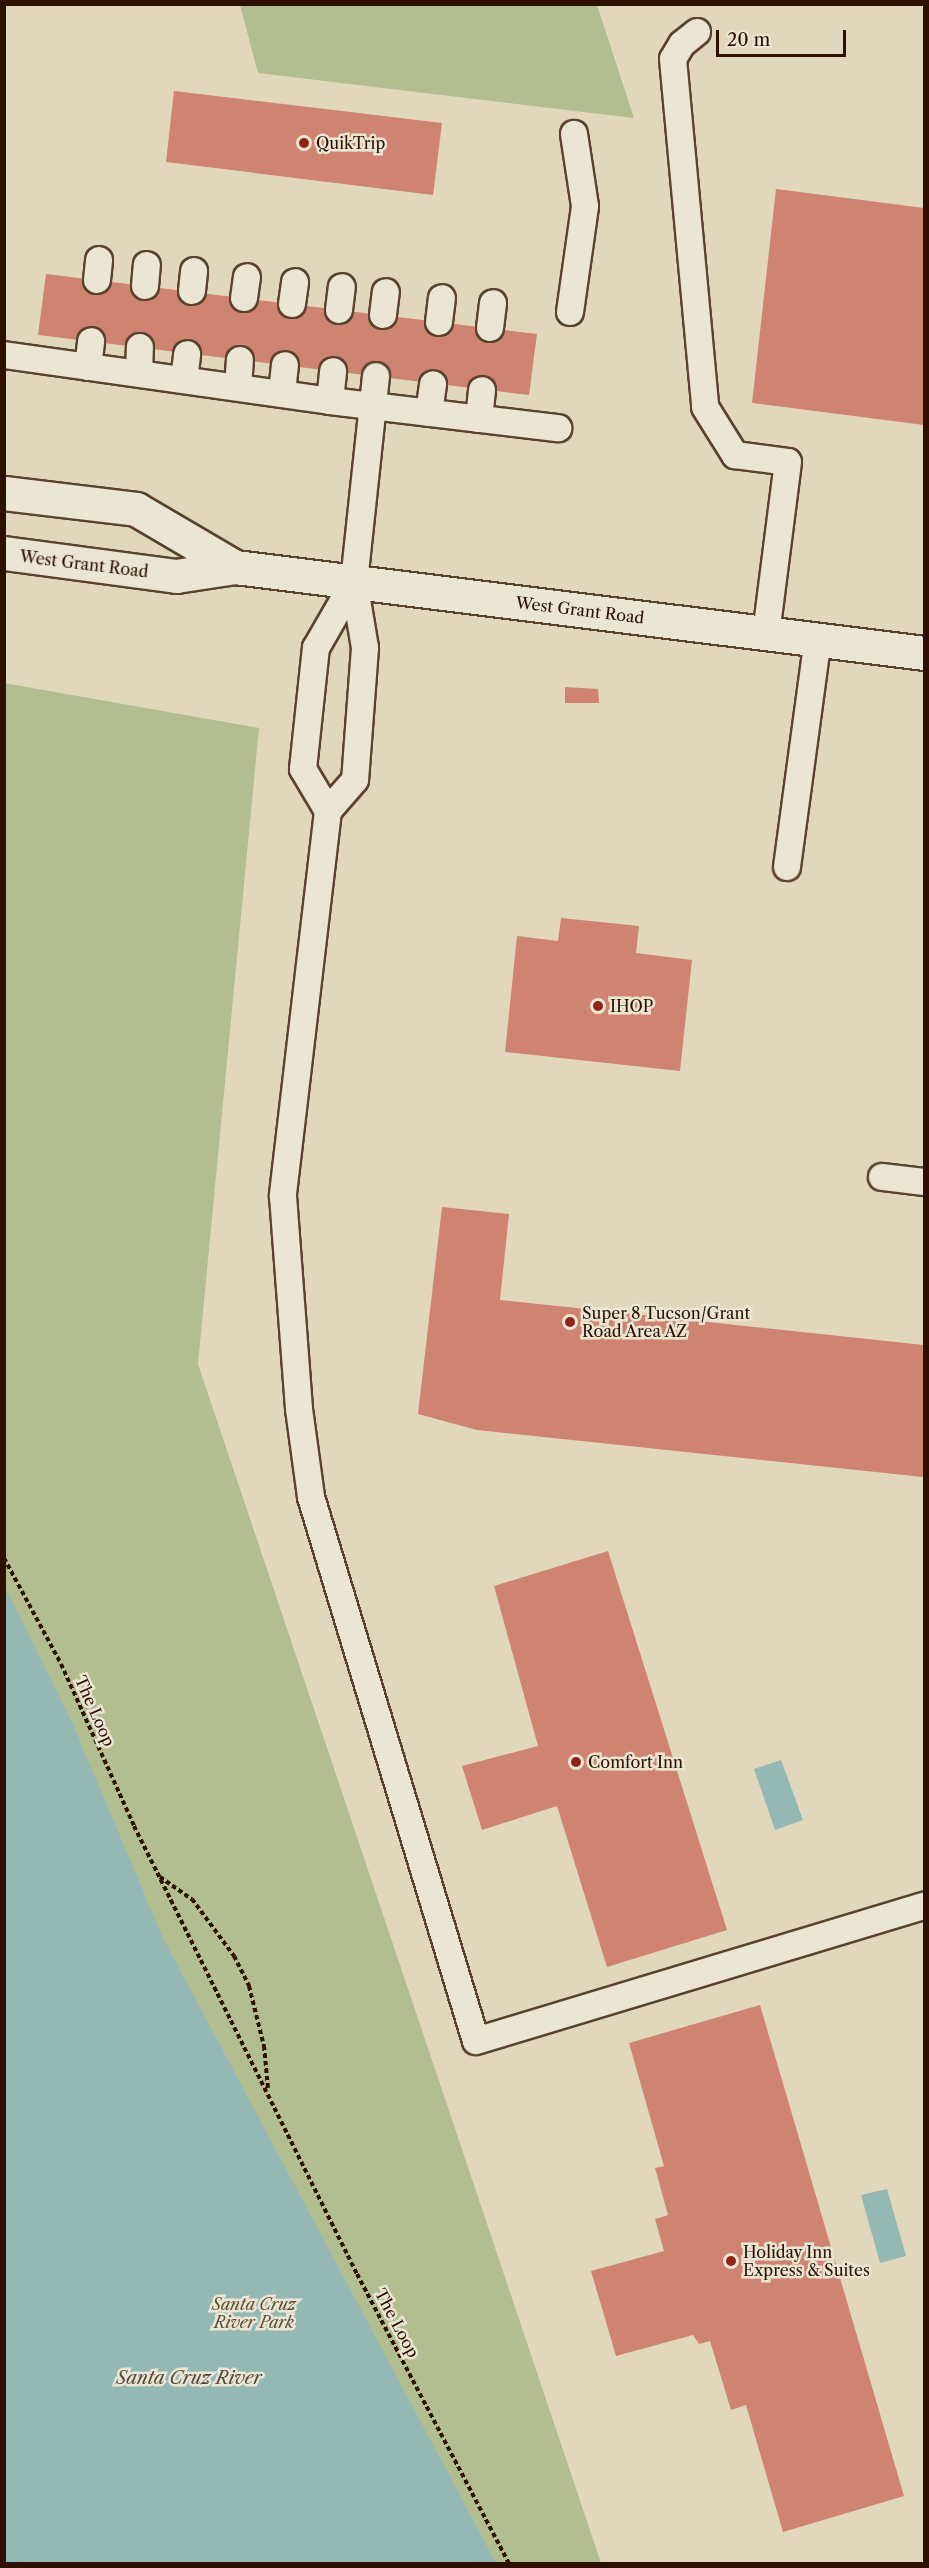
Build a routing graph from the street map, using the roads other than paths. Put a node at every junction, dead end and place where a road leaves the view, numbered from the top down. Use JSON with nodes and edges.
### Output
{"nodes":[{"id":1,"x":697,"y":32,"type":"dead end"},
{"id":2,"x":574,"y":134,"type":"dead end"},
{"id":3,"x":493,"y":303,"type":"dead end"},
{"id":4,"x":570,"y":312,"type":"dead end"},
{"id":5,"x":490,"y":328,"type":"dead end"},
{"id":6,"x":91,"y":341,"type":"dead end"},
{"id":7,"x":140,"y":347,"type":"dead end"},
{"id":8,"x":186,"y":354,"type":"dead end"},
{"id":9,"x":4,"y":355,"type":"edge"},
{"id":10,"x":240,"y":360,"type":"dead end"},
{"id":11,"x":285,"y":365,"type":"dead end"},
{"id":12,"x":88,"y":367,"type":"junction"},
{"id":13,"x":333,"y":371,"type":"dead end"},
{"id":14,"x":139,"y":373,"type":"junction"},
{"id":15,"x":376,"y":376,"type":"dead end"},
{"id":16,"x":184,"y":380,"type":"junction"},
{"id":17,"x":433,"y":384,"type":"dead end"},
{"id":18,"x":238,"y":387,"type":"junction"},
{"id":19,"x":482,"y":390,"type":"dead end"},
{"id":20,"x":282,"y":393,"type":"junction"},
{"id":21,"x":330,"y":401,"type":"junction"},
{"id":22,"x":371,"y":406,"type":"junction"},
{"id":23,"x":429,"y":412,"type":"junction"},
{"id":24,"x":479,"y":418,"type":"junction"},
{"id":25,"x":558,"y":428,"type":"dead end"},
{"id":26,"x":4,"y":493,"type":"edge"},
{"id":27,"x":4,"y":553,"type":"edge"},
{"id":28,"x":235,"y":567,"type":"junction"},
{"id":29,"x":354,"y":582,"type":"junction"},
{"id":30,"x":766,"y":633,"type":"junction"},
{"id":31,"x":818,"y":639,"type":"junction"},
{"id":32,"x":924,"y":653,"type":"edge"},
{"id":33,"x":328,"y":812,"type":"junction"},
{"id":34,"x":787,"y":867,"type":"dead end"},
{"id":35,"x":882,"y":1177,"type":"dead end"},
{"id":36,"x":924,"y":1182,"type":"edge"},
{"id":37,"x":924,"y":1906,"type":"edge"}],
"edges":[{"from":1,"to":30,"type":"lane"},
{"from":2,"to":4,"type":"lane"},
{"from":3,"to":5,"type":"lane"},
{"from":6,"to":12,"type":"lane"},
{"from":7,"to":14,"type":"lane"},
{"from":8,"to":16,"type":"lane"},
{"from":9,"to":12,"type":"lane"},
{"from":10,"to":18,"type":"lane"},
{"from":11,"to":20,"type":"lane"},
{"from":12,"to":14,"type":"lane"},
{"from":13,"to":21,"type":"lane"},
{"from":14,"to":16,"type":"lane"},
{"from":15,"to":22,"type":"lane"},
{"from":16,"to":18,"type":"lane"},
{"from":17,"to":23,"type":"lane"},
{"from":18,"to":20,"type":"lane"},
{"from":19,"to":24,"type":"lane"},
{"from":20,"to":21,"type":"lane"},
{"from":21,"to":22,"type":"lane"},
{"from":22,"to":23,"type":"lane"},
{"from":22,"to":29,"type":"lane"},
{"from":23,"to":24,"type":"lane"},
{"from":24,"to":25,"type":"lane"},
{"from":26,"to":28,"type":"main road","name":"West Grant Road"},
{"from":27,"to":28,"type":"main road","name":"West Grant Road"},
{"from":28,"to":29,"type":"main road","name":"West Grant Road"},
{"from":29,"to":30,"type":"main road","name":"West Grant Road"},
{"from":29,"to":33,"type":"lane"},
{"from":29,"to":33,"type":"lane"},
{"from":30,"to":31,"type":"main road","name":"West Grant Road"},
{"from":31,"to":32,"type":"main road","name":"West Grant Road"},
{"from":31,"to":34,"type":"lane"},
{"from":33,"to":37,"type":"lane"},
{"from":35,"to":36,"type":"lane"}]}
